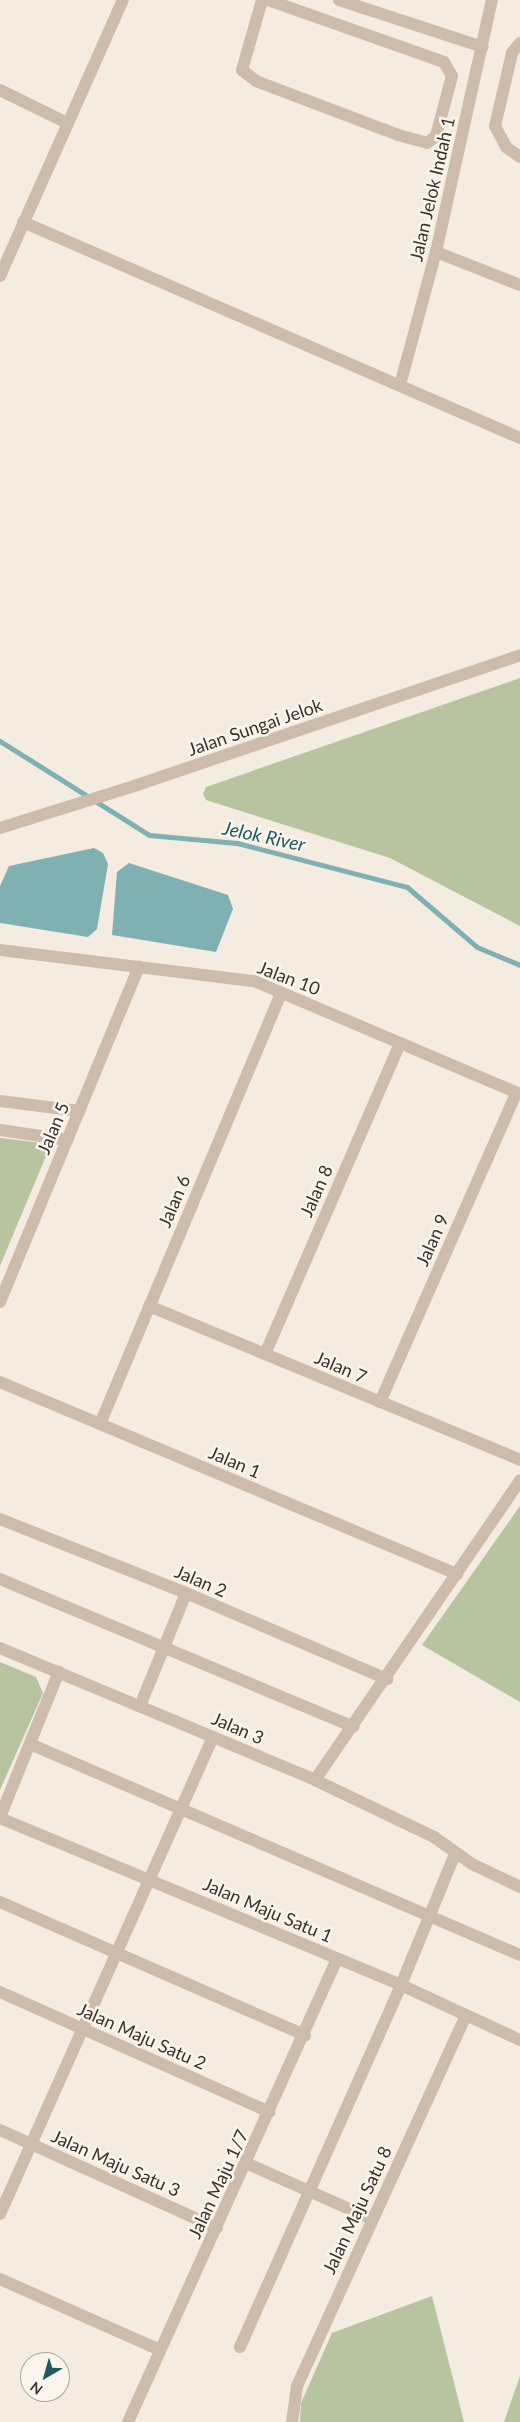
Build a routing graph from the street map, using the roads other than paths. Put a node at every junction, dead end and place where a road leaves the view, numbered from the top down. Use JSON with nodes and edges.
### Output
{"nodes":[{"id":1,"x":262,"y":0,"type":"edge"},
{"id":2,"x":268,"y":0,"type":"edge"},
{"id":3,"x":339,"y":0,"type":"edge"},
{"id":4,"x":492,"y":0,"type":"edge"},
{"id":5,"x":120,"y":3,"type":"edge"},
{"id":6,"x":520,"y":43,"type":"edge"},
{"id":7,"x":483,"y":47,"type":"junction"},
{"id":8,"x":0,"y":90,"type":"edge"},
{"id":9,"x":67,"y":122,"type":"junction"},
{"id":10,"x":520,"y":157,"type":"edge"},
{"id":11,"x":23,"y":222,"type":"junction"},
{"id":12,"x":436,"y":252,"type":"junction"},
{"id":13,"x":0,"y":276,"type":"edge"},
{"id":14,"x":520,"y":285,"type":"edge"},
{"id":15,"x":400,"y":384,"type":"junction"},
{"id":16,"x":520,"y":438,"type":"edge"},
{"id":17,"x":520,"y":656,"type":"edge"},
{"id":18,"x":0,"y":828,"type":"edge"},
{"id":19,"x":0,"y":950,"type":"edge"},
{"id":20,"x":139,"y":967,"type":"junction"},
{"id":21,"x":281,"y":992,"type":"junction"},
{"id":22,"x":400,"y":1043,"type":"junction"},
{"id":23,"x":518,"y":1094,"type":"edge"},
{"id":24,"x":0,"y":1101,"type":"edge"},
{"id":25,"x":79,"y":1111,"type":"junction"},
{"id":26,"x":0,"y":1130,"type":"edge"},
{"id":27,"x":67,"y":1140,"type":"junction"},
{"id":28,"x":0,"y":1302,"type":"edge"},
{"id":29,"x":149,"y":1306,"type":"junction"},
{"id":30,"x":265,"y":1354,"type":"junction"},
{"id":31,"x":0,"y":1382,"type":"edge"},
{"id":32,"x":380,"y":1402,"type":"junction"},
{"id":33,"x":100,"y":1424,"type":"junction"},
{"id":34,"x":520,"y":1460,"type":"edge"},
{"id":35,"x":520,"y":1481,"type":"edge"},
{"id":36,"x":0,"y":1519,"type":"edge"},
{"id":37,"x":457,"y":1574,"type":"junction"},
{"id":38,"x":0,"y":1578,"type":"edge"},
{"id":39,"x":186,"y":1593,"type":"junction"},
{"id":40,"x":0,"y":1648,"type":"edge"},
{"id":41,"x":163,"y":1649,"type":"junction"},
{"id":42,"x":59,"y":1672,"type":"junction"},
{"id":43,"x":387,"y":1679,"type":"junction"},
{"id":44,"x":140,"y":1706,"type":"junction"},
{"id":45,"x":353,"y":1727,"type":"junction"},
{"id":46,"x":213,"y":1737,"type":"junction"},
{"id":47,"x":30,"y":1744,"type":"junction"},
{"id":48,"x":315,"y":1780,"type":"junction"},
{"id":49,"x":182,"y":1807,"type":"junction"},
{"id":50,"x":0,"y":1817,"type":"edge"},
{"id":51,"x":455,"y":1854,"type":"junction"},
{"id":52,"x":149,"y":1878,"type":"junction"},
{"id":53,"x":520,"y":1887,"type":"edge"},
{"id":54,"x":0,"y":1902,"type":"edge"},
{"id":55,"x":430,"y":1914,"type":"junction"},
{"id":56,"x":116,"y":1950,"type":"junction"},
{"id":57,"x":520,"y":1955,"type":"edge"},
{"id":58,"x":337,"y":1959,"type":"junction"},
{"id":59,"x":401,"y":1984,"type":"junction"},
{"id":60,"x":0,"y":1992,"type":"edge"},
{"id":61,"x":466,"y":2016,"type":"junction"},
{"id":62,"x":82,"y":2028,"type":"junction"},
{"id":63,"x":305,"y":2035,"type":"junction"},
{"id":64,"x":520,"y":2040,"type":"edge"},
{"id":65,"x":270,"y":2112,"type":"junction"},
{"id":66,"x":0,"y":2130,"type":"edge"},
{"id":67,"x":31,"y":2144,"type":"junction"},
{"id":68,"x":246,"y":2163,"type":"junction"},
{"id":69,"x":310,"y":2190,"type":"junction"},
{"id":70,"x":1,"y":2206,"type":"edge"},
{"id":71,"x":372,"y":2219,"type":"junction"},
{"id":72,"x":217,"y":2228,"type":"junction"},
{"id":73,"x":0,"y":2279,"type":"edge"},
{"id":74,"x":240,"y":2347,"type":"dead end"},
{"id":75,"x":160,"y":2350,"type":"junction"},
{"id":76,"x":128,"y":2422,"type":"edge"},
{"id":77,"x":292,"y":2422,"type":"edge"}],
"edges":[{"from":1,"to":2,"type":"street"},
{"from":3,"to":7,"type":"street"},
{"from":4,"to":7,"type":"street","name":"Jalan Jelok Indah 1"},
{"from":5,"to":9,"type":"street"},
{"from":6,"to":10,"type":"street"},
{"from":7,"to":12,"type":"street","name":"Jalan Jelok Indah 1"},
{"from":8,"to":9,"type":"street"},
{"from":9,"to":11,"type":"street"},
{"from":11,"to":13,"type":"street"},
{"from":11,"to":15,"type":"street"},
{"from":12,"to":14,"type":"street"},
{"from":12,"to":15,"type":"street","name":"Jalan Jelok Indah 1"},
{"from":15,"to":16,"type":"street"},
{"from":17,"to":18,"type":"street","name":"Jalan Sungai Jelok"},
{"from":19,"to":20,"type":"street","name":"Jalan 10"},
{"from":20,"to":21,"type":"street","name":"Jalan 10"},
{"from":20,"to":25,"type":"street","name":"Jalan 5"},
{"from":21,"to":22,"type":"street","name":"Jalan 10"},
{"from":21,"to":29,"type":"street","name":"Jalan 6"},
{"from":22,"to":23,"type":"street","name":"Jalan 10"},
{"from":22,"to":30,"type":"street","name":"Jalan 8"},
{"from":23,"to":32,"type":"street","name":"Jalan 9"},
{"from":24,"to":25,"type":"street"},
{"from":25,"to":27,"type":"street","name":"Jalan 5"},
{"from":26,"to":27,"type":"street"},
{"from":27,"to":28,"type":"street","name":"Jalan 5"},
{"from":29,"to":30,"type":"street","name":"Jalan 7"},
{"from":29,"to":33,"type":"street","name":"Jalan 6"},
{"from":30,"to":32,"type":"street","name":"Jalan 7"},
{"from":31,"to":33,"type":"street","name":"Jalan 1"},
{"from":32,"to":34,"type":"street","name":"Jalan 7"},
{"from":33,"to":37,"type":"street","name":"Jalan 1"},
{"from":35,"to":37,"type":"street"},
{"from":36,"to":39,"type":"street","name":"Jalan 2"},
{"from":37,"to":43,"type":"street"},
{"from":38,"to":41,"type":"street"},
{"from":39,"to":41,"type":"street"},
{"from":39,"to":43,"type":"street","name":"Jalan 2"},
{"from":40,"to":42,"type":"street","name":"Jalan 3"},
{"from":41,"to":44,"type":"street"},
{"from":41,"to":45,"type":"street"},
{"from":42,"to":44,"type":"street","name":"Jalan 3"},
{"from":42,"to":47,"type":"street"},
{"from":43,"to":45,"type":"street"},
{"from":44,"to":46,"type":"street","name":"Jalan 3"},
{"from":45,"to":48,"type":"street"},
{"from":46,"to":48,"type":"street","name":"Jalan 3"},
{"from":46,"to":49,"type":"street"},
{"from":47,"to":49,"type":"street"},
{"from":47,"to":50,"type":"street"},
{"from":48,"to":51,"type":"street","name":"Jalan 3"},
{"from":49,"to":52,"type":"street"},
{"from":49,"to":55,"type":"street"},
{"from":50,"to":52,"type":"street","name":"Jalan Maju Satu 1"},
{"from":51,"to":53,"type":"street","name":"Jalan 3"},
{"from":51,"to":55,"type":"street"},
{"from":52,"to":56,"type":"street"},
{"from":52,"to":58,"type":"street","name":"Jalan Maju Satu 1"},
{"from":54,"to":56,"type":"street"},
{"from":55,"to":57,"type":"street"},
{"from":55,"to":59,"type":"street"},
{"from":56,"to":62,"type":"street"},
{"from":56,"to":63,"type":"street"},
{"from":58,"to":59,"type":"street","name":"Jalan Maju Satu 1"},
{"from":58,"to":63,"type":"street","name":"Jalan Maju 1/7"},
{"from":59,"to":61,"type":"street","name":"Jalan Maju Satu 1"},
{"from":59,"to":69,"type":"street"},
{"from":60,"to":62,"type":"street","name":"Jalan Maju Satu 2"},
{"from":61,"to":64,"type":"street","name":"Jalan Maju Satu 1"},
{"from":61,"to":71,"type":"street","name":"Jalan Maju Satu 8"},
{"from":62,"to":65,"type":"street","name":"Jalan Maju Satu 2"},
{"from":62,"to":67,"type":"street"},
{"from":63,"to":65,"type":"street","name":"Jalan Maju 1/7"},
{"from":65,"to":68,"type":"street","name":"Jalan Maju 1/7"},
{"from":66,"to":67,"type":"street","name":"Jalan Maju Satu 3"},
{"from":67,"to":70,"type":"street"},
{"from":67,"to":72,"type":"street","name":"Jalan Maju Satu 3"},
{"from":68,"to":69,"type":"street"},
{"from":68,"to":72,"type":"street","name":"Jalan Maju 1/7"},
{"from":69,"to":71,"type":"street"},
{"from":69,"to":74,"type":"street"},
{"from":71,"to":77,"type":"street","name":"Jalan Maju Satu 8"},
{"from":72,"to":75,"type":"street","name":"Jalan Maju 1/7"},
{"from":73,"to":75,"type":"street"},
{"from":75,"to":76,"type":"street","name":"Jalan Maju 1/7"}]}
